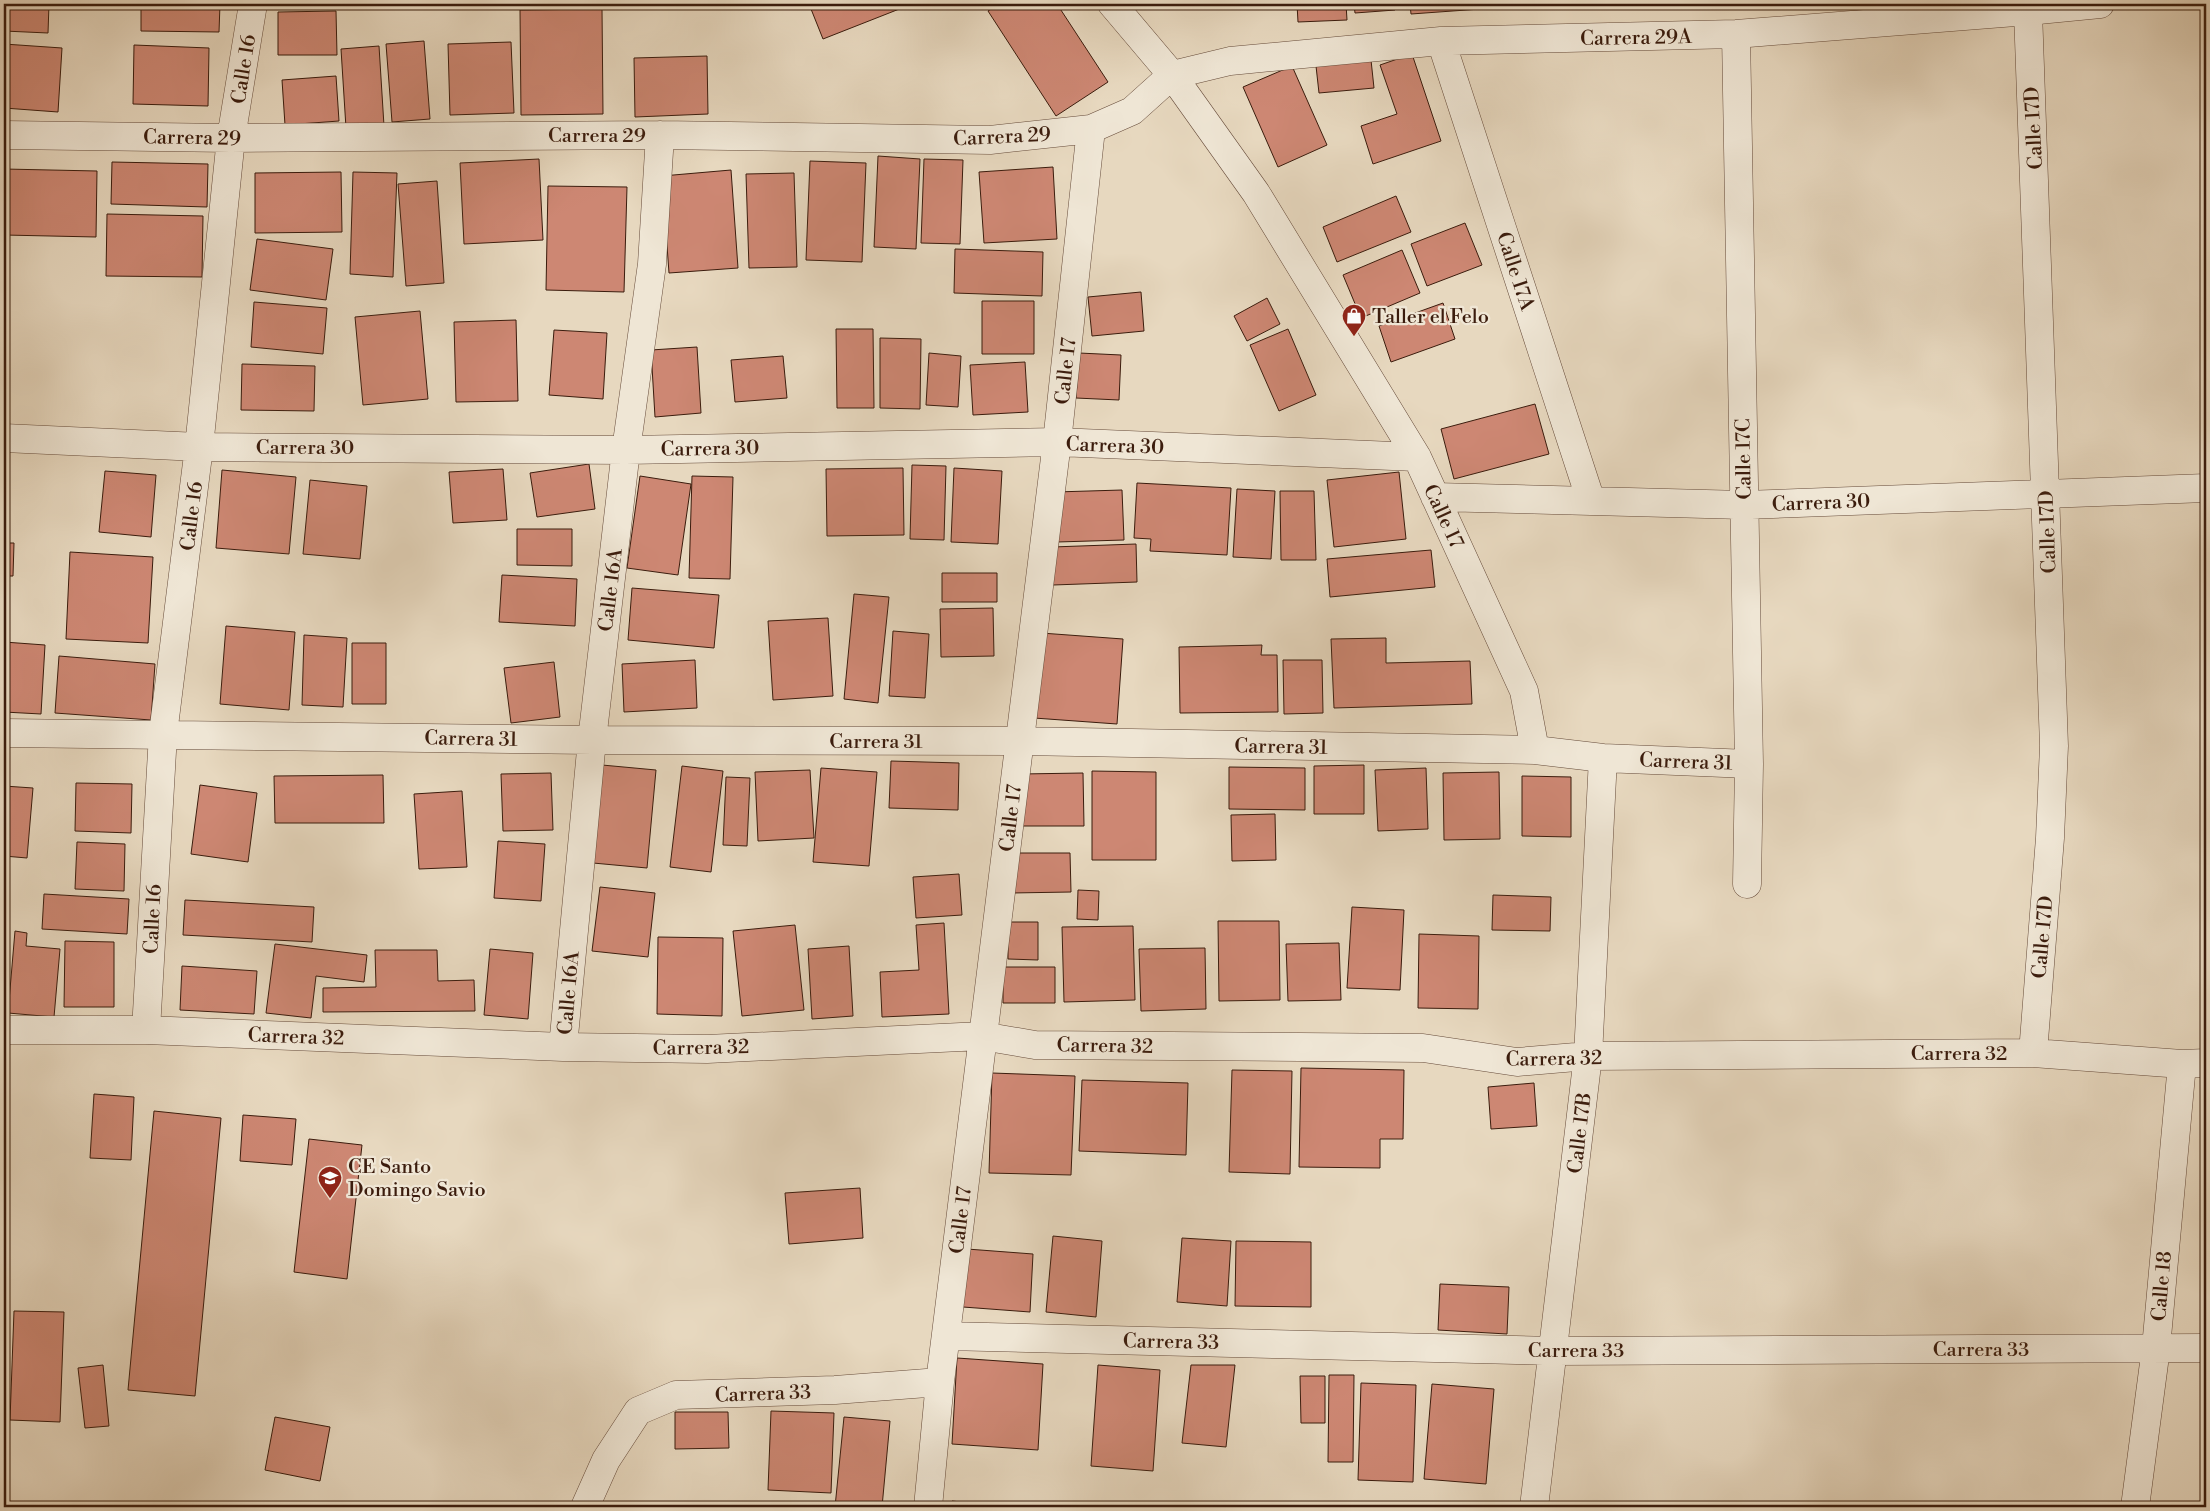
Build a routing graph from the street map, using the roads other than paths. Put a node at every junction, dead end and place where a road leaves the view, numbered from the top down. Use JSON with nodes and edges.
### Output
{"nodes":[{"id":1,"x":253,"y":4,"type":"edge"},
{"id":2,"x":1112,"y":4,"type":"edge"},
{"id":3,"x":2100,"y":4,"type":"edge"},
{"id":4,"x":2028,"y":12,"type":"junction"},
{"id":5,"x":1736,"y":34,"type":"junction"},
{"id":6,"x":1441,"y":41,"type":"junction"},
{"id":7,"x":1172,"y":76,"type":"junction"},
{"id":8,"x":1091,"y":129,"type":"junction"},
{"id":9,"x":4,"y":135,"type":"edge"},
{"id":10,"x":660,"y":135,"type":"junction"},
{"id":11,"x":231,"y":138,"type":"junction"},
{"id":12,"x":4,"y":438,"type":"edge"},
{"id":13,"x":1058,"y":442,"type":"junction"},
{"id":14,"x":200,"y":447,"type":"junction"},
{"id":15,"x":626,"y":450,"type":"junction"},
{"id":16,"x":1417,"y":457,"type":"junction"},
{"id":17,"x":2206,"y":488,"type":"edge"},
{"id":18,"x":2046,"y":494,"type":"junction"},
{"id":19,"x":1435,"y":497,"type":"junction"},
{"id":20,"x":1591,"y":501,"type":"junction"},
{"id":21,"x":1744,"y":505,"type":"junction"},
{"id":22,"x":4,"y":733,"type":"edge"},
{"id":23,"x":163,"y":734,"type":"junction"},
{"id":24,"x":592,"y":740,"type":"junction"},
{"id":25,"x":1020,"y":741,"type":"junction"},
{"id":26,"x":1535,"y":750,"type":"junction"},
{"id":27,"x":1603,"y":758,"type":"junction"},
{"id":28,"x":1749,"y":764,"type":"junction"},
{"id":29,"x":1747,"y":884,"type":"dead end"},
{"id":30,"x":4,"y":1030,"type":"edge"},
{"id":31,"x":146,"y":1030,"type":"junction"},
{"id":32,"x":982,"y":1036,"type":"junction"},
{"id":33,"x":564,"y":1047,"type":"junction"},
{"id":34,"x":2033,"y":1053,"type":"junction"},
{"id":35,"x":1588,"y":1056,"type":"junction"},
{"id":36,"x":2194,"y":1063,"type":"edge"},
{"id":37,"x":946,"y":1336,"type":"junction"},
{"id":38,"x":2156,"y":1348,"type":"junction"},
{"id":39,"x":2206,"y":1348,"type":"edge"},
{"id":40,"x":1554,"y":1351,"type":"junction"},
{"id":41,"x":940,"y":1382,"type":"junction"},
{"id":42,"x":585,"y":1507,"type":"edge"},
{"id":43,"x":928,"y":1507,"type":"edge"},
{"id":44,"x":1534,"y":1507,"type":"edge"},
{"id":45,"x":2135,"y":1507,"type":"edge"}],
"edges":[{"from":1,"to":11,"type":"street","name":"Calle 16"},
{"from":2,"to":7,"type":"street","name":"Calle 17"},
{"from":3,"to":4,"type":"street","name":"Carrera 29A"},
{"from":4,"to":5,"type":"street","name":"Carrera 29A"},
{"from":4,"to":18,"type":"street","name":"Calle 17D"},
{"from":5,"to":6,"type":"street","name":"Carrera 29A"},
{"from":5,"to":21,"type":"street","name":"Calle 17C"},
{"from":6,"to":7,"type":"street","name":"Carrera 29A"},
{"from":6,"to":20,"type":"street","name":"Calle 17A"},
{"from":7,"to":8,"type":"street","name":"Carrera 29"},
{"from":7,"to":16,"type":"street","name":"Calle 17"},
{"from":8,"to":10,"type":"street","name":"Carrera 29"},
{"from":8,"to":13,"type":"street","name":"Calle 17"},
{"from":9,"to":11,"type":"street","name":"Carrera 29"},
{"from":10,"to":11,"type":"street","name":"Carrera 29"},
{"from":10,"to":15,"type":"street","name":"Calle 16A"},
{"from":11,"to":14,"type":"street","name":"Calle 16"},
{"from":12,"to":14,"type":"street","name":"Carrera 30"},
{"from":13,"to":15,"type":"street","name":"Carrera 30"},
{"from":13,"to":16,"type":"street","name":"Carrera 30"},
{"from":13,"to":25,"type":"street","name":"Calle 17"},
{"from":14,"to":15,"type":"street","name":"Carrera 30"},
{"from":14,"to":23,"type":"street","name":"Calle 16"},
{"from":15,"to":24,"type":"street","name":"Calle 16A"},
{"from":16,"to":19,"type":"street","name":"Calle 17"},
{"from":17,"to":18,"type":"street","name":"Carrera 30"},
{"from":18,"to":21,"type":"street","name":"Carrera 30"},
{"from":18,"to":34,"type":"street","name":"Calle 17D"},
{"from":19,"to":20,"type":"street","name":"Carrera 30"},
{"from":19,"to":26,"type":"street","name":"Calle 17"},
{"from":20,"to":21,"type":"street","name":"Carrera 30"},
{"from":21,"to":28,"type":"street","name":"Calle 17C"},
{"from":22,"to":23,"type":"street","name":"Carrera 31"},
{"from":23,"to":24,"type":"street","name":"Carrera 31"},
{"from":23,"to":31,"type":"street","name":"Calle 16"},
{"from":24,"to":25,"type":"street","name":"Carrera 31"},
{"from":24,"to":33,"type":"street","name":"Calle 16A"},
{"from":25,"to":26,"type":"street","name":"Carrera 31"},
{"from":25,"to":32,"type":"street","name":"Calle 17"},
{"from":26,"to":27,"type":"street","name":"Carrera 31"},
{"from":27,"to":28,"type":"street","name":"Carrera 31"},
{"from":27,"to":35,"type":"street","name":"Calle 17B"},
{"from":28,"to":29,"type":"street","name":"Calle 17C"},
{"from":30,"to":31,"type":"street","name":"Carrera 32"},
{"from":31,"to":33,"type":"street","name":"Carrera 32"},
{"from":32,"to":33,"type":"street","name":"Carrera 32"},
{"from":32,"to":35,"type":"street","name":"Carrera 32"},
{"from":32,"to":37,"type":"street","name":"Calle 17"},
{"from":34,"to":35,"type":"street","name":"Carrera 32"},
{"from":34,"to":36,"type":"street","name":"Carrera 32"},
{"from":35,"to":40,"type":"street","name":"Calle 17B"},
{"from":36,"to":38,"type":"street","name":"Calle 18"},
{"from":37,"to":40,"type":"street","name":"Carrera 33"},
{"from":37,"to":41,"type":"street","name":"Calle 17"},
{"from":38,"to":39,"type":"street","name":"Carrera 33"},
{"from":38,"to":40,"type":"street","name":"Carrera 33"},
{"from":38,"to":45,"type":"street","name":"Calle 18"},
{"from":40,"to":44,"type":"street","name":"Calle 17B"},
{"from":41,"to":42,"type":"street","name":"Carrera 33"},
{"from":41,"to":43,"type":"street","name":"Calle 17"}]}
